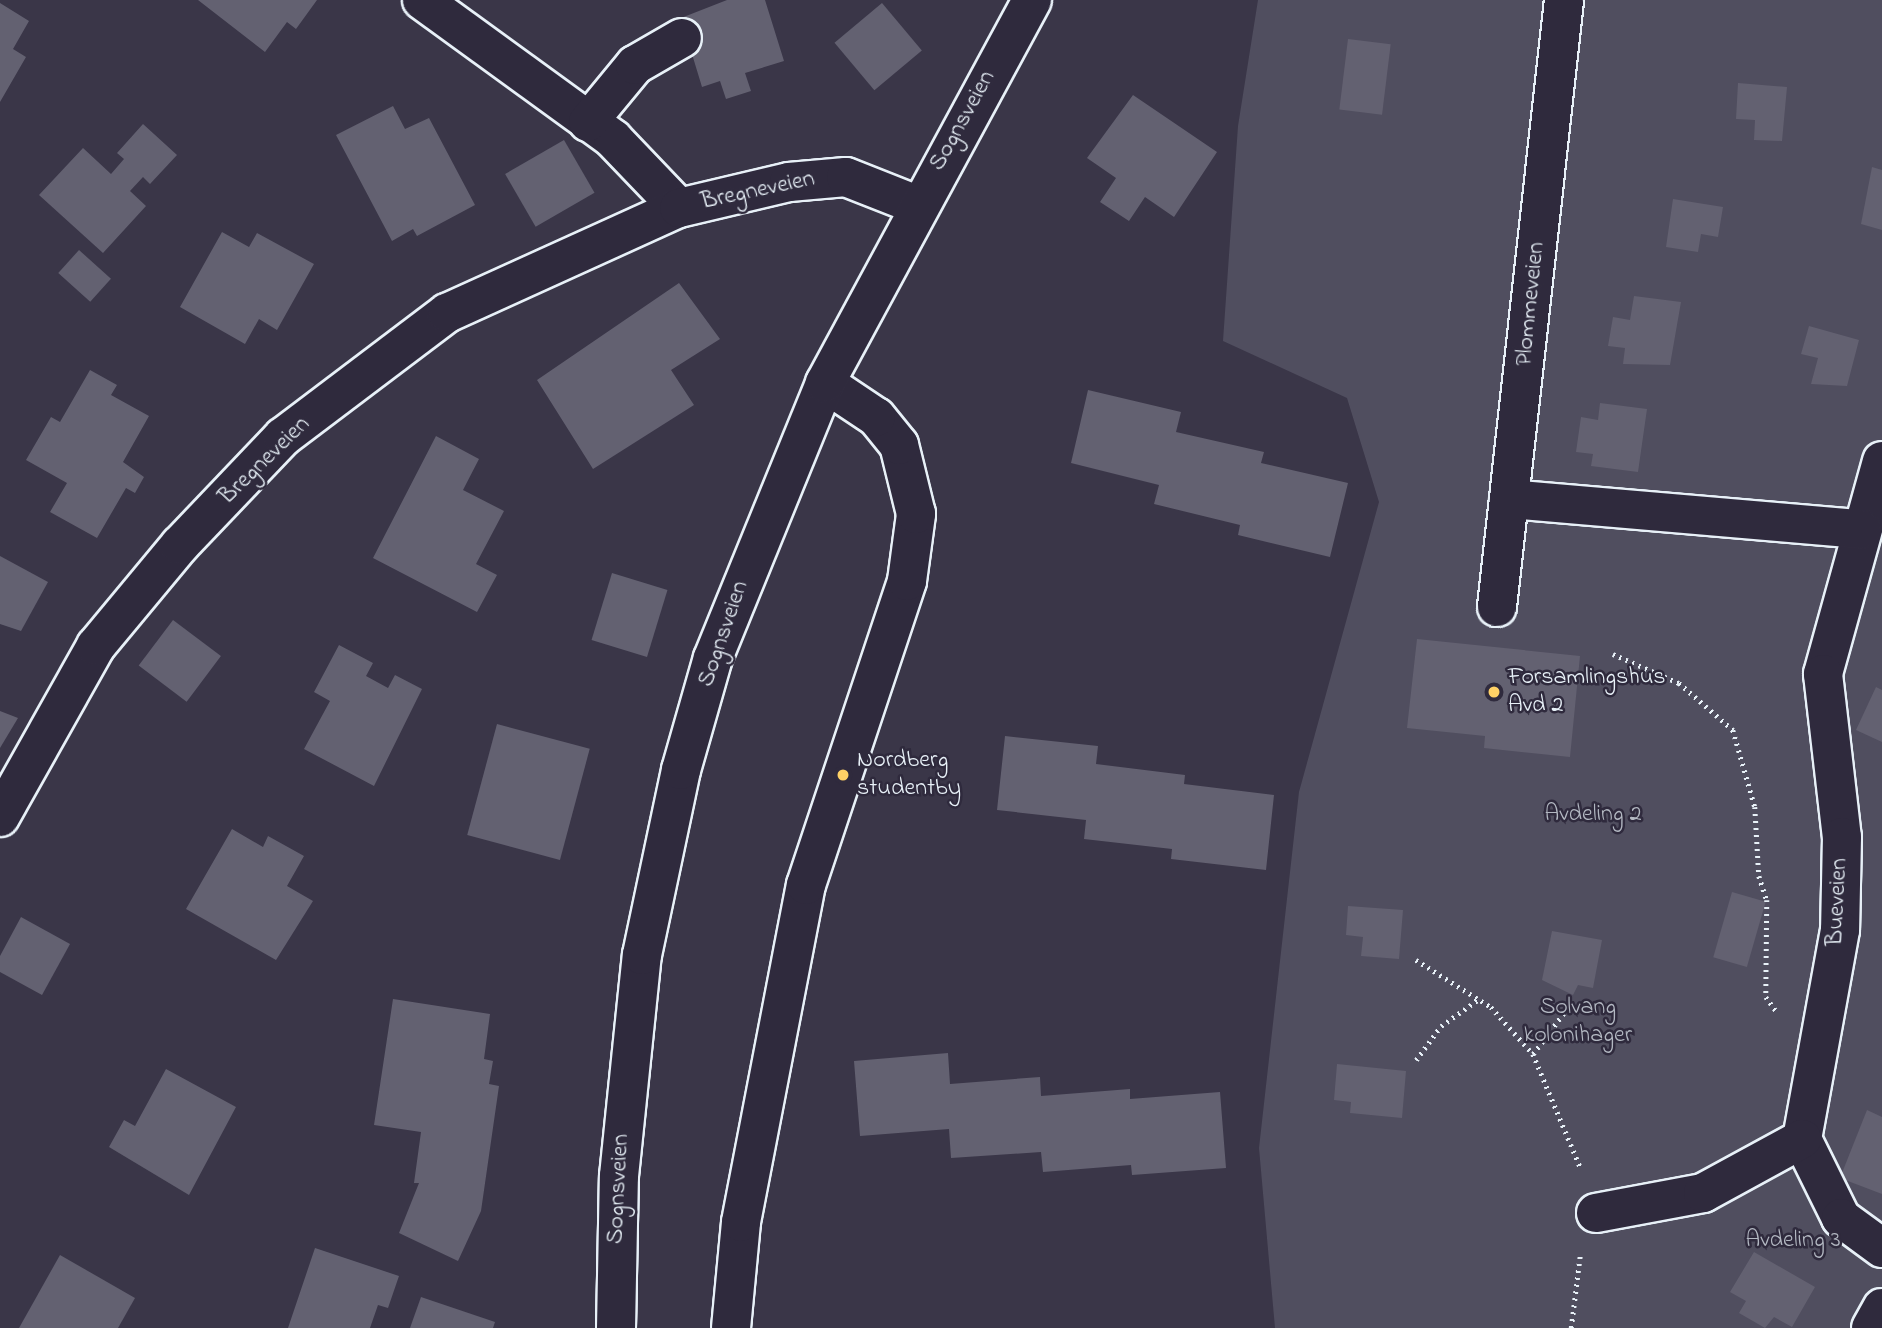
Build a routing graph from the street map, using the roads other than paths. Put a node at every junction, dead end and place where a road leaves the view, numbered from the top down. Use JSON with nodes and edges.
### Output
{"nodes":[{"id":1,"x":422,"y":0,"type":"edge"},
{"id":2,"x":1032,"y":0,"type":"edge"},
{"id":3,"x":1564,"y":0,"type":"edge"},
{"id":4,"x":682,"y":38,"type":"dead end"},
{"id":5,"x":589,"y":122,"type":"junction"},
{"id":6,"x":917,"y":205,"type":"junction"},
{"id":7,"x":679,"y":208,"type":"junction"},
{"id":8,"x":825,"y":383,"type":"junction"},
{"id":9,"x":1882,"y":461,"type":"edge"},
{"id":10,"x":1509,"y":499,"type":"junction"},
{"id":11,"x":1872,"y":544,"type":"edge"},
{"id":12,"x":1497,"y":607,"type":"dead end"},
{"id":13,"x":0,"y":817,"type":"edge"},
{"id":14,"x":1801,"y":1139,"type":"junction"},
{"id":15,"x":1596,"y":1213,"type":"road end"},
{"id":16,"x":1882,"y":1248,"type":"edge"},
{"id":17,"x":1882,"y":1308,"type":"edge"},
{"id":18,"x":616,"y":1328,"type":"edge"},
{"id":19,"x":731,"y":1328,"type":"edge"},
{"id":20,"x":1871,"y":1328,"type":"edge"}],
"edges":[{"from":1,"to":5,"type":"street","name":"Bregneveien"},
{"from":2,"to":6,"type":"street","name":"Sognsveien"},
{"from":3,"to":10,"type":"street","name":"Plommeveien"},
{"from":4,"to":5,"type":"street"},
{"from":5,"to":7,"type":"street","name":"Bregneveien"},
{"from":6,"to":7,"type":"street","name":"Bregneveien"},
{"from":6,"to":8,"type":"street","name":"Sognsveien"},
{"from":7,"to":13,"type":"street","name":"Bregneveien"},
{"from":8,"to":18,"type":"street","name":"Sognsveien"},
{"from":8,"to":19,"type":"street"},
{"from":9,"to":11,"type":"street","name":"Bueveien"},
{"from":10,"to":11,"type":"street"},
{"from":10,"to":12,"type":"street","name":"Plommeveien"},
{"from":11,"to":14,"type":"street","name":"Bueveien"},
{"from":14,"to":15,"type":"street"},
{"from":14,"to":16,"type":"street"},
{"from":17,"to":20,"type":"street"}]}
